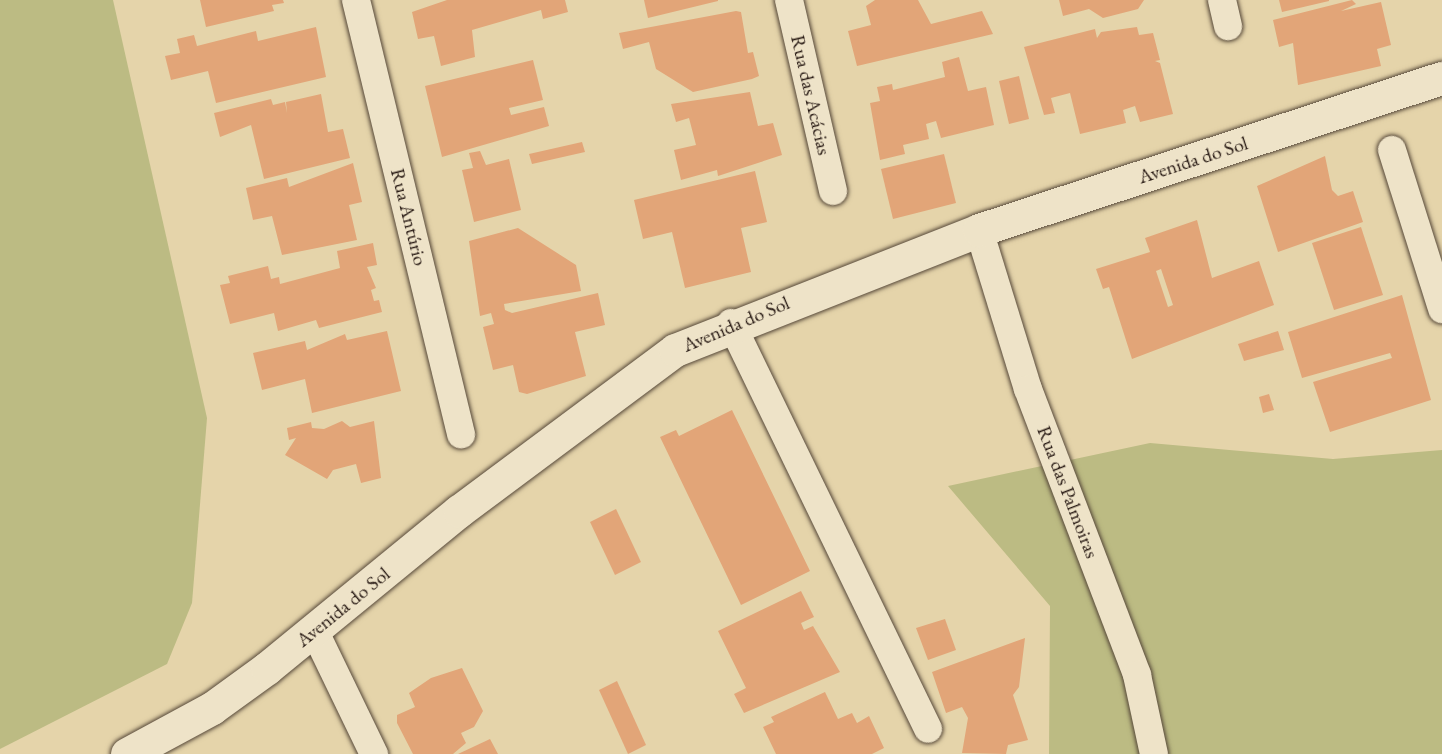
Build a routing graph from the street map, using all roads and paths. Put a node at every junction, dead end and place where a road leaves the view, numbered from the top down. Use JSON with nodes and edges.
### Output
{"nodes":[{"id":1,"x":356,"y":0,"type":"edge"},
{"id":2,"x":789,"y":0,"type":"edge"},
{"id":3,"x":1442,"y":78,"type":"edge"},
{"id":4,"x":1392,"y":150,"type":"dead end"},
{"id":5,"x":833,"y":191,"type":"dead end"},
{"id":6,"x":979,"y":230,"type":"junction"},
{"id":7,"x":1442,"y":309,"type":"edge"},
{"id":8,"x":731,"y":323,"type":"junction"},
{"id":9,"x":461,"y":434,"type":"dead end"},
{"id":10,"x":315,"y":632,"type":"junction"},
{"id":11,"x":928,"y":729,"type":"dead end"},
{"id":12,"x":127,"y":754,"type":"edge"},
{"id":13,"x":374,"y":754,"type":"edge"},
{"id":14,"x":1154,"y":754,"type":"edge"}],
"edges":[{"from":1,"to":9,"type":"street","name":"Rua Antúrio"},
{"from":2,"to":5,"type":"street","name":"Rua das Acácias"},
{"from":3,"to":6,"type":"street","name":"Avenida do Sol"},
{"from":4,"to":7,"type":"street"},
{"from":6,"to":8,"type":"street","name":"Avenida do Sol"},
{"from":6,"to":14,"type":"street","name":"Rua das Palmoiras"},
{"from":8,"to":10,"type":"street","name":"Avenida do Sol"},
{"from":8,"to":11,"type":"street"},
{"from":10,"to":12,"type":"street","name":"Avenida do Sol"},
{"from":10,"to":13,"type":"street"}]}
